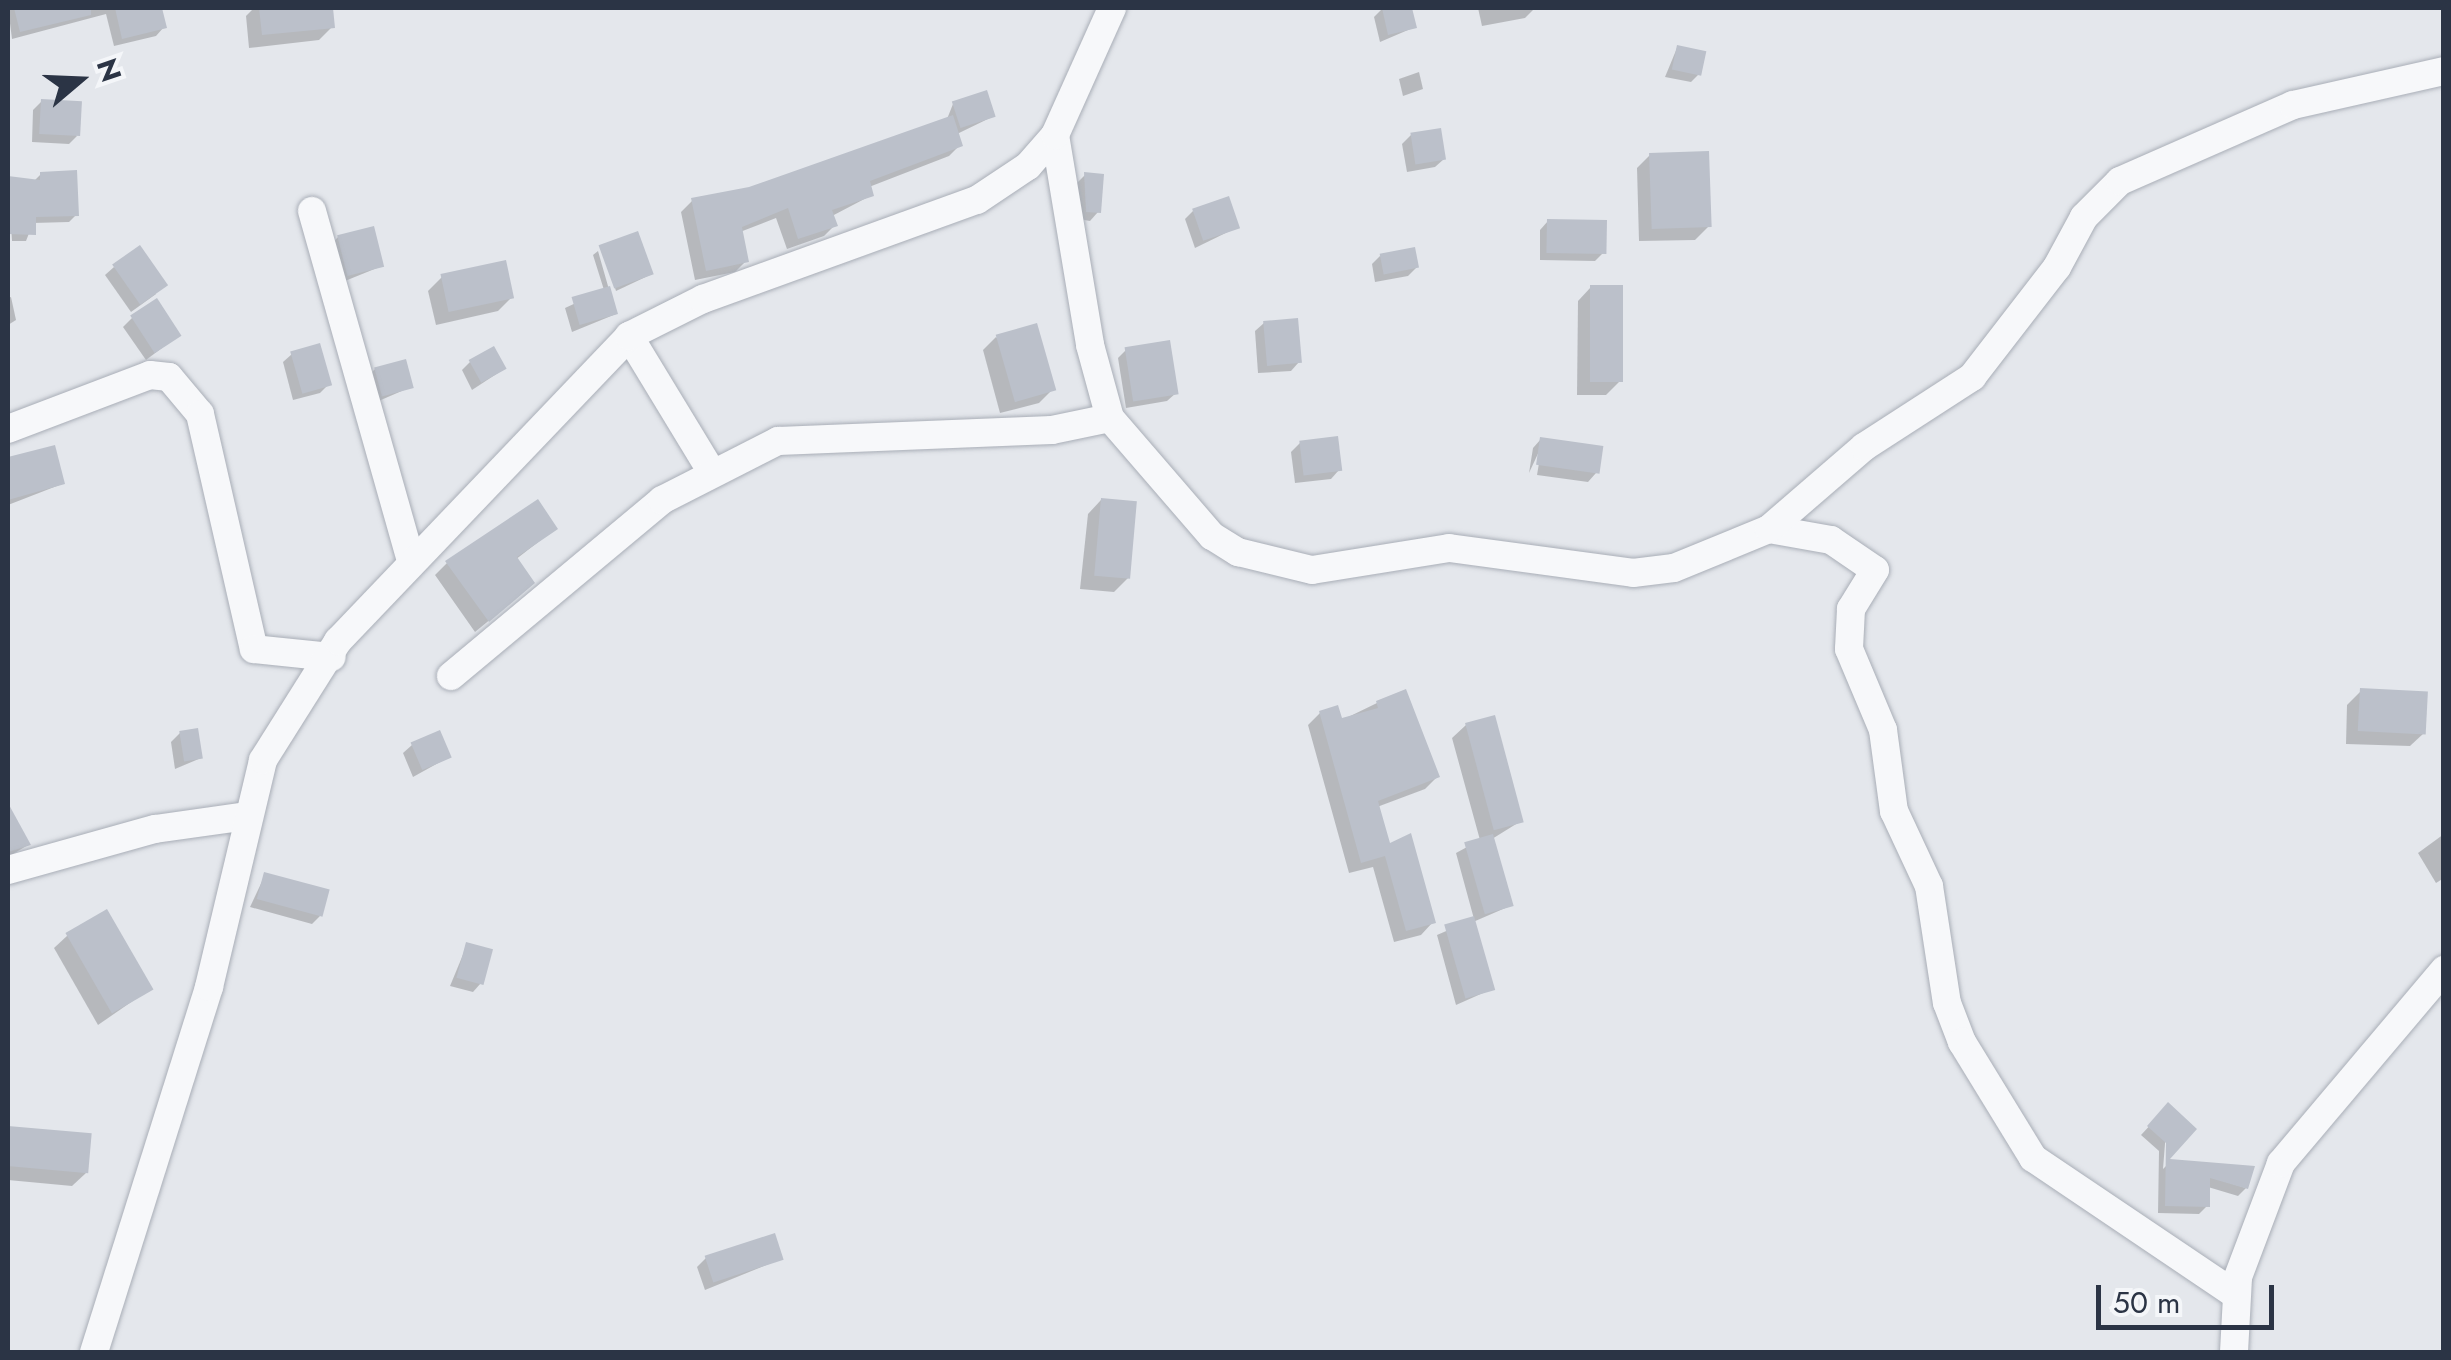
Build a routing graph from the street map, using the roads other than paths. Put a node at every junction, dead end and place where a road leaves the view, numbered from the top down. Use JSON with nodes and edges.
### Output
{"nodes":[{"id":1,"x":1112,"y":8,"type":"edge"},
{"id":2,"x":2444,"y":70,"type":"edge"},
{"id":3,"x":1056,"y":135,"type":"junction"},
{"id":4,"x":312,"y":211,"type":"dead end"},
{"id":5,"x":629,"y":336,"type":"junction"},
{"id":6,"x":1110,"y":418,"type":"junction"},
{"id":7,"x":8,"y":429,"type":"edge"},
{"id":8,"x":711,"y":471,"type":"junction"},
{"id":9,"x":1769,"y":529,"type":"junction"},
{"id":10,"x":411,"y":562,"type":"junction"},
{"id":11,"x":332,"y":657,"type":"junction"},
{"id":12,"x":451,"y":676,"type":"dead end"},
{"id":13,"x":248,"y":816,"type":"junction"},
{"id":14,"x":8,"y":870,"type":"edge"},
{"id":15,"x":2444,"y":970,"type":"edge"},
{"id":16,"x":2235,"y":1294,"type":"junction"},
{"id":17,"x":94,"y":1352,"type":"edge"},
{"id":18,"x":2234,"y":1352,"type":"edge"}],
"edges":[{"from":1,"to":3,"type":"street"},
{"from":2,"to":9,"type":"street"},
{"from":3,"to":5,"type":"street"},
{"from":3,"to":6,"type":"street"},
{"from":4,"to":10,"type":"street"},
{"from":5,"to":8,"type":"street"},
{"from":5,"to":10,"type":"street"},
{"from":6,"to":8,"type":"street"},
{"from":6,"to":9,"type":"street"},
{"from":7,"to":11,"type":"street"},
{"from":8,"to":12,"type":"street"},
{"from":9,"to":16,"type":"street"},
{"from":10,"to":11,"type":"street"},
{"from":11,"to":13,"type":"street"},
{"from":13,"to":14,"type":"street"},
{"from":13,"to":17,"type":"street"},
{"from":15,"to":16,"type":"street"},
{"from":16,"to":18,"type":"street"}]}
